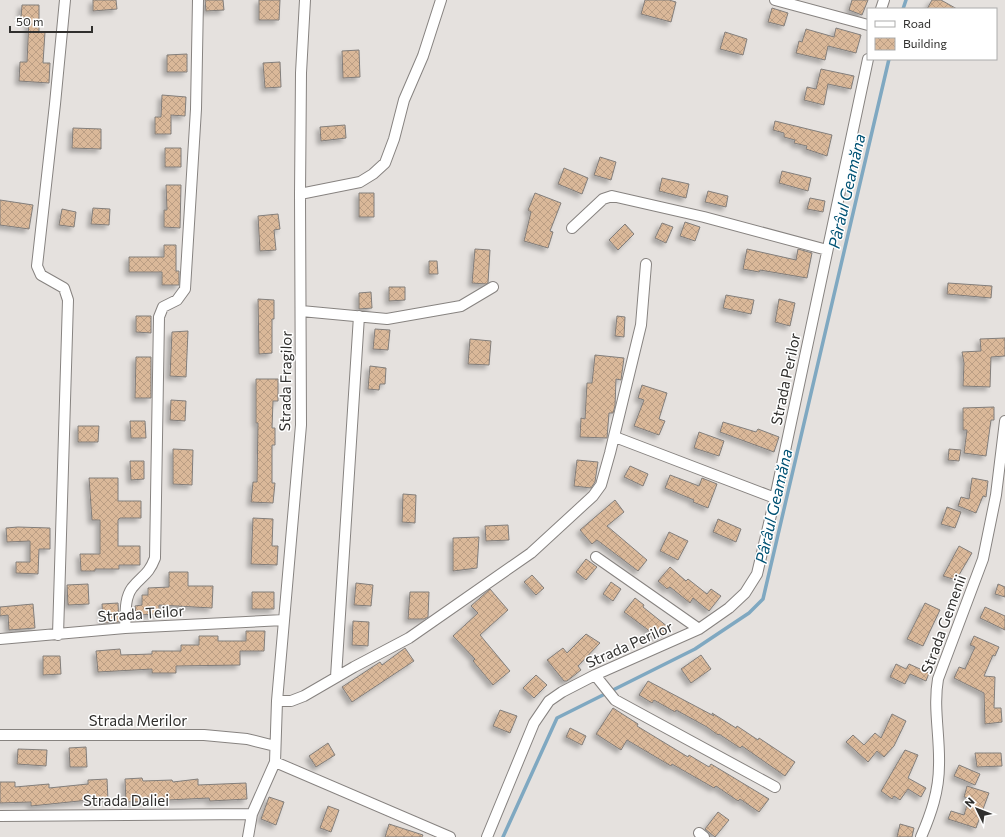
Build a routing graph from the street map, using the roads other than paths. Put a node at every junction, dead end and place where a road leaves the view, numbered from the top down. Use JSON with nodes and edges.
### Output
{"nodes":[{"id":1,"x":65,"y":0,"type":"edge"},
{"id":2,"x":198,"y":0,"type":"edge"},
{"id":3,"x":305,"y":0,"type":"edge"},
{"id":4,"x":441,"y":0,"type":"edge"},
{"id":5,"x":775,"y":0,"type":"edge"},
{"id":6,"x":867,"y":25,"type":"edge"},
{"id":7,"x":868,"y":60,"type":"edge"},
{"id":8,"x":300,"y":194,"type":"junction"},
{"id":9,"x":572,"y":228,"type":"dead end"},
{"id":10,"x":827,"y":250,"type":"junction"},
{"id":11,"x":646,"y":264,"type":"dead end"},
{"id":12,"x":493,"y":287,"type":"dead end"},
{"id":13,"x":301,"y":311,"type":"junction"},
{"id":14,"x":359,"y":316,"type":"junction"},
{"id":15,"x":1005,"y":421,"type":"edge"},
{"id":16,"x":615,"y":437,"type":"junction"},
{"id":17,"x":776,"y":498,"type":"junction"},
{"id":18,"x":596,"y":557,"type":"dead end"},
{"id":19,"x":284,"y":620,"type":"junction"},
{"id":20,"x":126,"y":628,"type":"junction"},
{"id":21,"x":699,"y":629,"type":"junction"},
{"id":22,"x":58,"y":635,"type":"junction"},
{"id":23,"x":0,"y":639,"type":"edge"},
{"id":24,"x":595,"y":675,"type":"junction"},
{"id":25,"x":336,"y":677,"type":"junction"},
{"id":26,"x":277,"y":701,"type":"junction"},
{"id":27,"x":0,"y":735,"type":"edge"},
{"id":28,"x":275,"y":746,"type":"junction"},
{"id":29,"x":275,"y":762,"type":"junction"},
{"id":30,"x":775,"y":787,"type":"dead end"},
{"id":31,"x":252,"y":814,"type":"junction"},
{"id":32,"x":0,"y":816,"type":"edge"},
{"id":33,"x":248,"y":837,"type":"edge"},
{"id":34,"x":450,"y":837,"type":"edge"},
{"id":35,"x":487,"y":837,"type":"edge"},
{"id":36,"x":921,"y":837,"type":"edge"}],
"edges":[{"from":1,"to":22,"type":"street"},
{"from":2,"to":20,"type":"street"},
{"from":3,"to":8,"type":"street","name":"Strada Fragilor"},
{"from":4,"to":8,"type":"street"},
{"from":5,"to":6,"type":"street"},
{"from":7,"to":10,"type":"street","name":"Strada Perilor"},
{"from":8,"to":13,"type":"street","name":"Strada Fragilor"},
{"from":9,"to":10,"type":"street"},
{"from":10,"to":17,"type":"street","name":"Strada Perilor"},
{"from":11,"to":16,"type":"street"},
{"from":12,"to":14,"type":"street"},
{"from":13,"to":14,"type":"street"},
{"from":13,"to":19,"type":"street","name":"Strada Fragilor"},
{"from":14,"to":25,"type":"street"},
{"from":15,"to":36,"type":"street","name":"Strada Gemenii"},
{"from":16,"to":17,"type":"street"},
{"from":16,"to":25,"type":"street"},
{"from":17,"to":21,"type":"street","name":"Strada Perilor"},
{"from":18,"to":21,"type":"street"},
{"from":19,"to":20,"type":"street","name":"Strada Teilor"},
{"from":19,"to":26,"type":"street","name":"Strada Fragilor"},
{"from":20,"to":22,"type":"street","name":"Strada Teilor"},
{"from":21,"to":24,"type":"street","name":"Strada Perilor"},
{"from":22,"to":23,"type":"street","name":"Strada Teilor"},
{"from":24,"to":30,"type":"street"},
{"from":24,"to":35,"type":"street","name":"Strada Perilor"},
{"from":25,"to":26,"type":"street"},
{"from":26,"to":28,"type":"street","name":"Strada Fragilor"},
{"from":27,"to":28,"type":"street","name":"Strada Merilor"},
{"from":28,"to":29,"type":"street","name":"Strada Fragilor"},
{"from":29,"to":31,"type":"street"},
{"from":29,"to":34,"type":"street"},
{"from":31,"to":32,"type":"street","name":"Strada Daliei"},
{"from":31,"to":33,"type":"street"}]}
